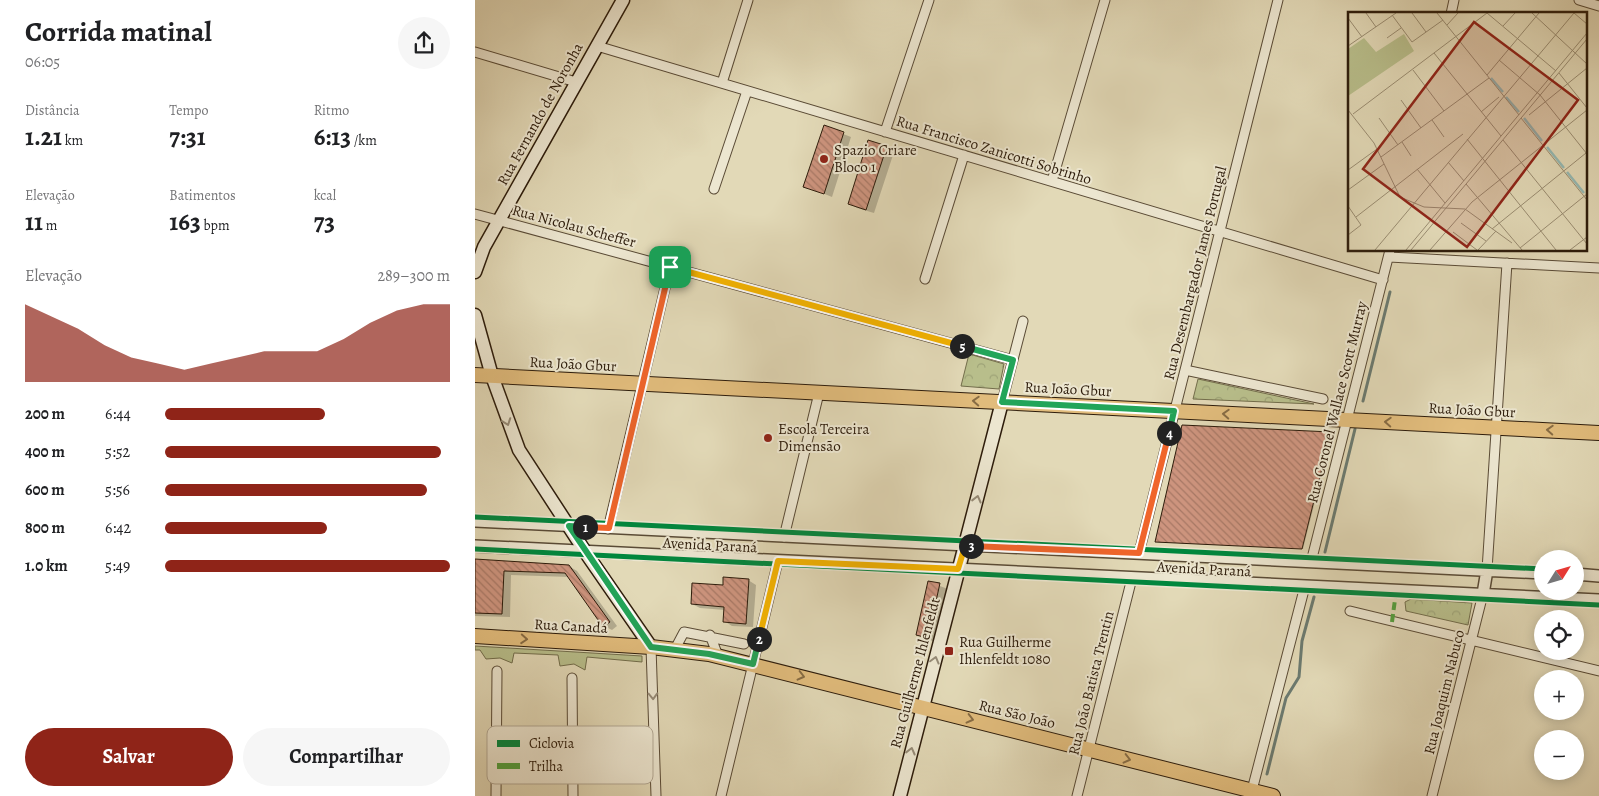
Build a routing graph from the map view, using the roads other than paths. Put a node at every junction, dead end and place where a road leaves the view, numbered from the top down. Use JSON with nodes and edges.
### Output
{"nodes":[{"id":1,"x":623,"y":0,"type":"edge"},
{"id":2,"x":748,"y":0,"type":"edge"},
{"id":3,"x":929,"y":0,"type":"edge"},
{"id":4,"x":1105,"y":0,"type":"edge"},
{"id":5,"x":1278,"y":0,"type":"edge"},
{"id":6,"x":1579,"y":0,"type":"edge"},
{"id":7,"x":1599,"y":6,"type":"edge"},
{"id":8,"x":597,"y":46,"type":"junction"},
{"id":9,"x":475,"y":52,"type":"edge"},
{"id":10,"x":576,"y":82,"type":"junction"},
{"id":11,"x":722,"y":83,"type":"junction"},
{"id":12,"x":747,"y":91,"type":"junction"},
{"id":13,"x":885,"y":132,"type":"junction"},
{"id":14,"x":964,"y":155,"type":"junction"},
{"id":15,"x":1052,"y":181,"type":"junction"},
{"id":16,"x":714,"y":189,"type":"dead end"},
{"id":17,"x":475,"y":214,"type":"edge"},
{"id":18,"x":499,"y":220,"type":"junction"},
{"id":19,"x":1220,"y":232,"type":"junction"},
{"id":20,"x":1390,"y":253,"type":"edge"},
{"id":21,"x":1507,"y":263,"type":"junction"},
{"id":22,"x":670,"y":267,"type":"junction"},
{"id":23,"x":1599,"y":268,"type":"edge"},
{"id":24,"x":475,"y":272,"type":"edge"},
{"id":25,"x":925,"y":279,"type":"dead end"},
{"id":26,"x":1383,"y":280,"type":"junction"},
{"id":27,"x":475,"y":315,"type":"edge"},
{"id":28,"x":1023,"y":321,"type":"dead end"},
{"id":29,"x":1013,"y":360,"type":"junction"},
{"id":30,"x":1185,"y":370,"type":"junction"},
{"id":31,"x":475,"y":375,"type":"edge"},
{"id":32,"x":492,"y":376,"type":"junction"},
{"id":33,"x":642,"y":384,"type":"junction"},
{"id":34,"x":819,"y":393,"type":"junction"},
{"id":35,"x":1323,"y":399,"type":"dead end"},
{"id":36,"x":1002,"y":402,"type":"junction"},
{"id":37,"x":1174,"y":411,"type":"junction"},
{"id":38,"x":1347,"y":420,"type":"junction"},
{"id":39,"x":1496,"y":428,"type":"junction"},
{"id":40,"x":1599,"y":433,"type":"edge"},
{"id":41,"x":475,"y":521,"type":"edge"},
{"id":42,"x":569,"y":526,"type":"junction"},
{"id":43,"x":609,"y":528,"type":"junction"},
{"id":44,"x":784,"y":537,"type":"junction"},
{"id":45,"x":475,"y":546,"type":"edge"},
{"id":46,"x":581,"y":546,"type":"junction"},
{"id":47,"x":1139,"y":553,"type":"junction"},
{"id":48,"x":961,"y":558,"type":"junction"},
{"id":49,"x":778,"y":561,"type":"junction"},
{"id":50,"x":1311,"y":562,"type":"junction"},
{"id":51,"x":1487,"y":570,"type":"junction"},
{"id":52,"x":1534,"y":573,"type":"edge"},
{"id":53,"x":1584,"y":575,"type":"edge"},
{"id":54,"x":1599,"y":576,"type":"edge"},
{"id":55,"x":1132,"y":578,"type":"junction"},
{"id":56,"x":1305,"y":586,"type":"junction"},
{"id":57,"x":1483,"y":594,"type":"junction"},
{"id":58,"x":1599,"y":600,"type":"edge"},
{"id":59,"x":1350,"y":611,"type":"dead end"},
{"id":60,"x":710,"y":635,"type":"junction"},
{"id":61,"x":475,"y":636,"type":"edge"},
{"id":62,"x":1472,"y":641,"type":"junction"},
{"id":63,"x":744,"y":644,"type":"dead end"},
{"id":64,"x":651,"y":647,"type":"junction"},
{"id":65,"x":675,"y":649,"type":"junction"},
{"id":66,"x":718,"y":656,"type":"junction"},
{"id":67,"x":753,"y":664,"type":"junction"},
{"id":68,"x":497,"y":671,"type":"dead end"},
{"id":69,"x":1599,"y":671,"type":"edge"},
{"id":70,"x":572,"y":678,"type":"dead end"},
{"id":71,"x":922,"y":707,"type":"junction"},
{"id":72,"x":497,"y":726,"type":"edge"},
{"id":73,"x":572,"y":726,"type":"edge"},
{"id":74,"x":1089,"y":749,"type":"junction"},
{"id":75,"x":1252,"y":793,"type":"edge"},
{"id":76,"x":656,"y":796,"type":"edge"},
{"id":77,"x":721,"y":796,"type":"edge"},
{"id":78,"x":900,"y":796,"type":"edge"},
{"id":79,"x":1077,"y":796,"type":"edge"},
{"id":80,"x":1273,"y":796,"type":"edge"},
{"id":81,"x":1432,"y":796,"type":"edge"}],
"edges":[{"from":1,"to":8,"type":"main road","name":"Rua Fernando de Noronha"},
{"from":2,"to":11,"type":"street"},
{"from":3,"to":13,"type":"street"},
{"from":4,"to":15,"type":"street"},
{"from":5,"to":19,"type":"street","name":"Rua Desembargador James Portugal"},
{"from":6,"to":7,"type":"street"},
{"from":8,"to":10,"type":"main road","name":"Rua Fernando de Noronha"},
{"from":8,"to":11,"type":"street","name":"Rua Francisco Zanicotti Sobrinho"},
{"from":9,"to":10,"type":"street"},
{"from":10,"to":18,"type":"main road","name":"Rua Fernando de Noronha"},
{"from":11,"to":12,"type":"street","name":"Rua Francisco Zanicotti Sobrinho"},
{"from":12,"to":13,"type":"street","name":"Rua Francisco Zanicotti Sobrinho"},
{"from":12,"to":16,"type":"street"},
{"from":13,"to":14,"type":"street","name":"Rua Francisco Zanicotti Sobrinho"},
{"from":14,"to":15,"type":"street","name":"Rua Francisco Zanicotti Sobrinho"},
{"from":14,"to":25,"type":"street"},
{"from":15,"to":19,"type":"street","name":"Rua Francisco Zanicotti Sobrinho"},
{"from":17,"to":18,"type":"street","name":"Rua Nicolau Scheffer"},
{"from":18,"to":22,"type":"street","name":"Rua Nicolau Scheffer"},
{"from":18,"to":24,"type":"main road","name":"Rua Fernando de Noronha"},
{"from":19,"to":26,"type":"street","name":"Rua Francisco Zanicotti Sobrinho"},
{"from":19,"to":30,"type":"street","name":"Rua Desembargador James Portugal"},
{"from":20,"to":21,"type":"street"},
{"from":20,"to":26,"type":"street","name":"Rua Coronel Wallace Scott Murray"},
{"from":21,"to":23,"type":"street"},
{"from":21,"to":39,"type":"street"},
{"from":22,"to":29,"type":"street","name":"Rua Nicolau Scheffer"},
{"from":22,"to":33,"type":"street"},
{"from":26,"to":38,"type":"street","name":"Rua Coronel Wallace Scott Murray"},
{"from":27,"to":32,"type":"main road"},
{"from":28,"to":29,"type":"street"},
{"from":29,"to":36,"type":"street"},
{"from":30,"to":35,"type":"street"},
{"from":30,"to":37,"type":"street","name":"Rua Desembargador James Portugal"},
{"from":31,"to":32,"type":"main road","name":"Rua João Gbur"},
{"from":32,"to":33,"type":"main road","name":"Rua João Gbur"},
{"from":32,"to":42,"type":"main road","one_way":true},
{"from":33,"to":34,"type":"main road","name":"Rua João Gbur"},
{"from":33,"to":43,"type":"street"},
{"from":36,"to":34,"type":"main road","name":"Rua João Gbur","one_way":true},
{"from":34,"to":44,"type":"street"},
{"from":36,"to":37,"type":"main road","name":"Rua João Gbur"},
{"from":48,"to":36,"type":"main road","name":"Rua Guilherme Ihlenfeldt","one_way":true},
{"from":38,"to":37,"type":"main road","name":"Rua João Gbur","one_way":true},
{"from":37,"to":47,"type":"street","name":"Rua Desembargador James Portugal"},
{"from":39,"to":38,"type":"main road","name":"Rua João Gbur","one_way":true},
{"from":38,"to":50,"type":"street","name":"Rua Coronel Wallace Scott Murray"},
{"from":40,"to":39,"type":"main road","name":"Rua João Gbur","one_way":true},
{"from":39,"to":51,"type":"street"},
{"from":41,"to":42,"type":"street","name":"Avenida Paraná"},
{"from":42,"to":43,"type":"street","name":"Avenida Paraná"},
{"from":42,"to":46,"type":"main road"},
{"from":43,"to":44,"type":"street","name":"Avenida Paraná"},
{"from":44,"to":48,"type":"street","name":"Avenida Paraná"},
{"from":45,"to":46,"type":"street","name":"Avenida Paraná"},
{"from":46,"to":49,"type":"street","name":"Avenida Paraná"},
{"from":46,"to":64,"type":"main road"},
{"from":47,"to":48,"type":"street","name":"Avenida Paraná"},
{"from":47,"to":50,"type":"street","name":"Avenida Paraná"},
{"from":48,"to":49,"type":"street","name":"Avenida Paraná"},
{"from":48,"to":55,"type":"street","name":"Avenida Paraná"},
{"from":71,"to":48,"type":"main road","name":"Rua Guilherme Ihlenfeldt","one_way":true},
{"from":49,"to":67,"type":"street"},
{"from":50,"to":51,"type":"street","name":"Avenida Paraná"},
{"from":51,"to":52,"type":"street","name":"Avenida Paraná"},
{"from":51,"to":57,"type":"street"},
{"from":53,"to":54,"type":"street"},
{"from":55,"to":56,"type":"street","name":"Avenida Paraná"},
{"from":55,"to":74,"type":"street","name":"Rua João Batista Trentin"},
{"from":56,"to":57,"type":"street","name":"Avenida Paraná"},
{"from":56,"to":75,"type":"street"},
{"from":57,"to":58,"type":"street","name":"Avenida Paraná"},
{"from":57,"to":62,"type":"street","name":"Rua Joaquim Nabuco"},
{"from":59,"to":62,"type":"street"},
{"from":60,"to":63,"type":"street"},
{"from":60,"to":65,"type":"street"},
{"from":60,"to":66,"type":"street"},
{"from":61,"to":64,"type":"main road","name":"Rua Canadá","one_way":true},
{"from":62,"to":69,"type":"street"},
{"from":62,"to":81,"type":"street","name":"Rua Joaquim Nabuco"},
{"from":64,"to":65,"type":"main road","name":"Rua Canadá"},
{"from":64,"to":76,"type":"street","one_way":true},
{"from":65,"to":66,"type":"main road","name":"Rua Canadá"},
{"from":66,"to":67,"type":"main road","name":"Rua Canadá"},
{"from":67,"to":71,"type":"main road","name":"Rua São João","one_way":true},
{"from":67,"to":77,"type":"street"},
{"from":68,"to":72,"type":"street"},
{"from":70,"to":73,"type":"street"},
{"from":71,"to":74,"type":"main road","name":"Rua São João","one_way":true},
{"from":78,"to":71,"type":"main road","name":"Rua Guilherme Ihlenfeldt","one_way":true},
{"from":74,"to":75,"type":"main road","name":"Rua São João","one_way":true},
{"from":74,"to":79,"type":"street","name":"Rua João Batista Trentin"},
{"from":75,"to":80,"type":"main road","name":"Rua São João"}]}
